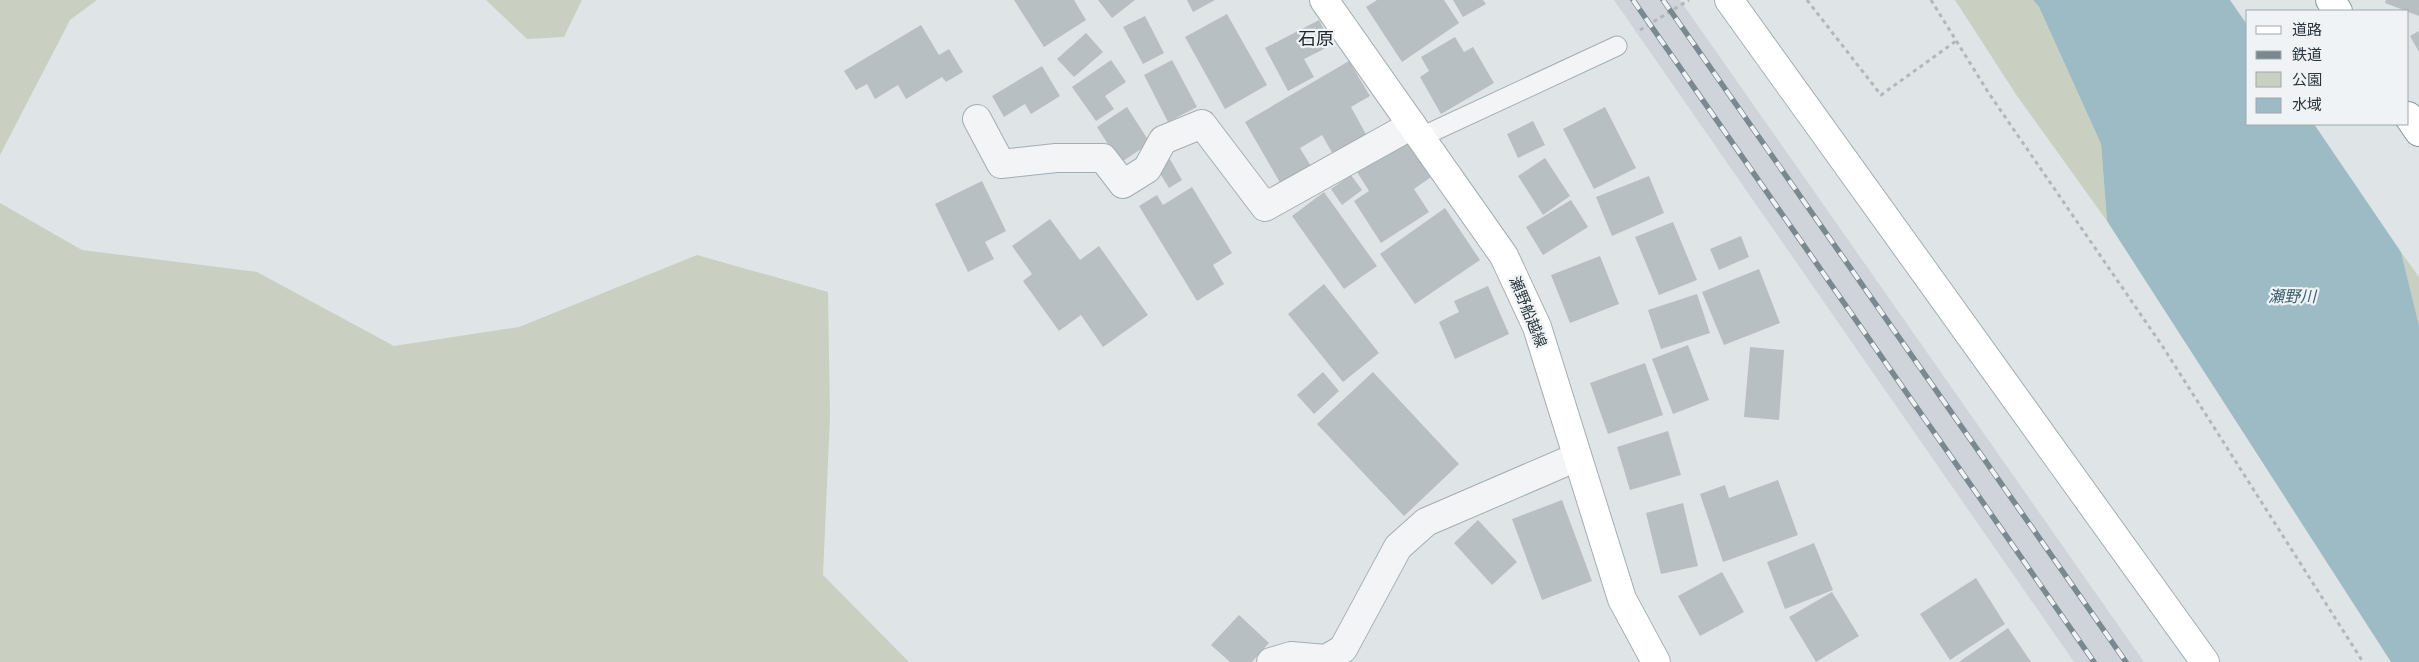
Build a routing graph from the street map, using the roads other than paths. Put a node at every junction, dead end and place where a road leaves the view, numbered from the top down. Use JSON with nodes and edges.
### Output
{"nodes":[{"id":1,"x":1324,"y":0,"type":"edge"},
{"id":2,"x":1729,"y":0,"type":"edge"},
{"id":3,"x":1617,"y":46,"type":"road end"},
{"id":4,"x":2409,"y":117,"type":"edge"},
{"id":5,"x":977,"y":119,"type":"dead end"},
{"id":6,"x":1417,"y":131,"type":"junction"},
{"id":7,"x":2419,"y":132,"type":"edge"},
{"id":8,"x":1577,"y":456,"type":"junction"},
{"id":9,"x":1271,"y":662,"type":"edge"},
{"id":10,"x":1656,"y":662,"type":"edge"},
{"id":11,"x":2205,"y":662,"type":"edge"}],
"edges":[{"from":1,"to":6,"type":"main road","name":"瀬野船越線"},
{"from":2,"to":11,"type":"main road"},
{"from":3,"to":6,"type":"lane"},
{"from":4,"to":7,"type":"main road"},
{"from":5,"to":6,"type":"street"},
{"from":6,"to":8,"type":"main road","name":"瀬野船越線"},
{"from":8,"to":9,"type":"street"},
{"from":8,"to":10,"type":"main road","name":"瀬野船越線"}]}
